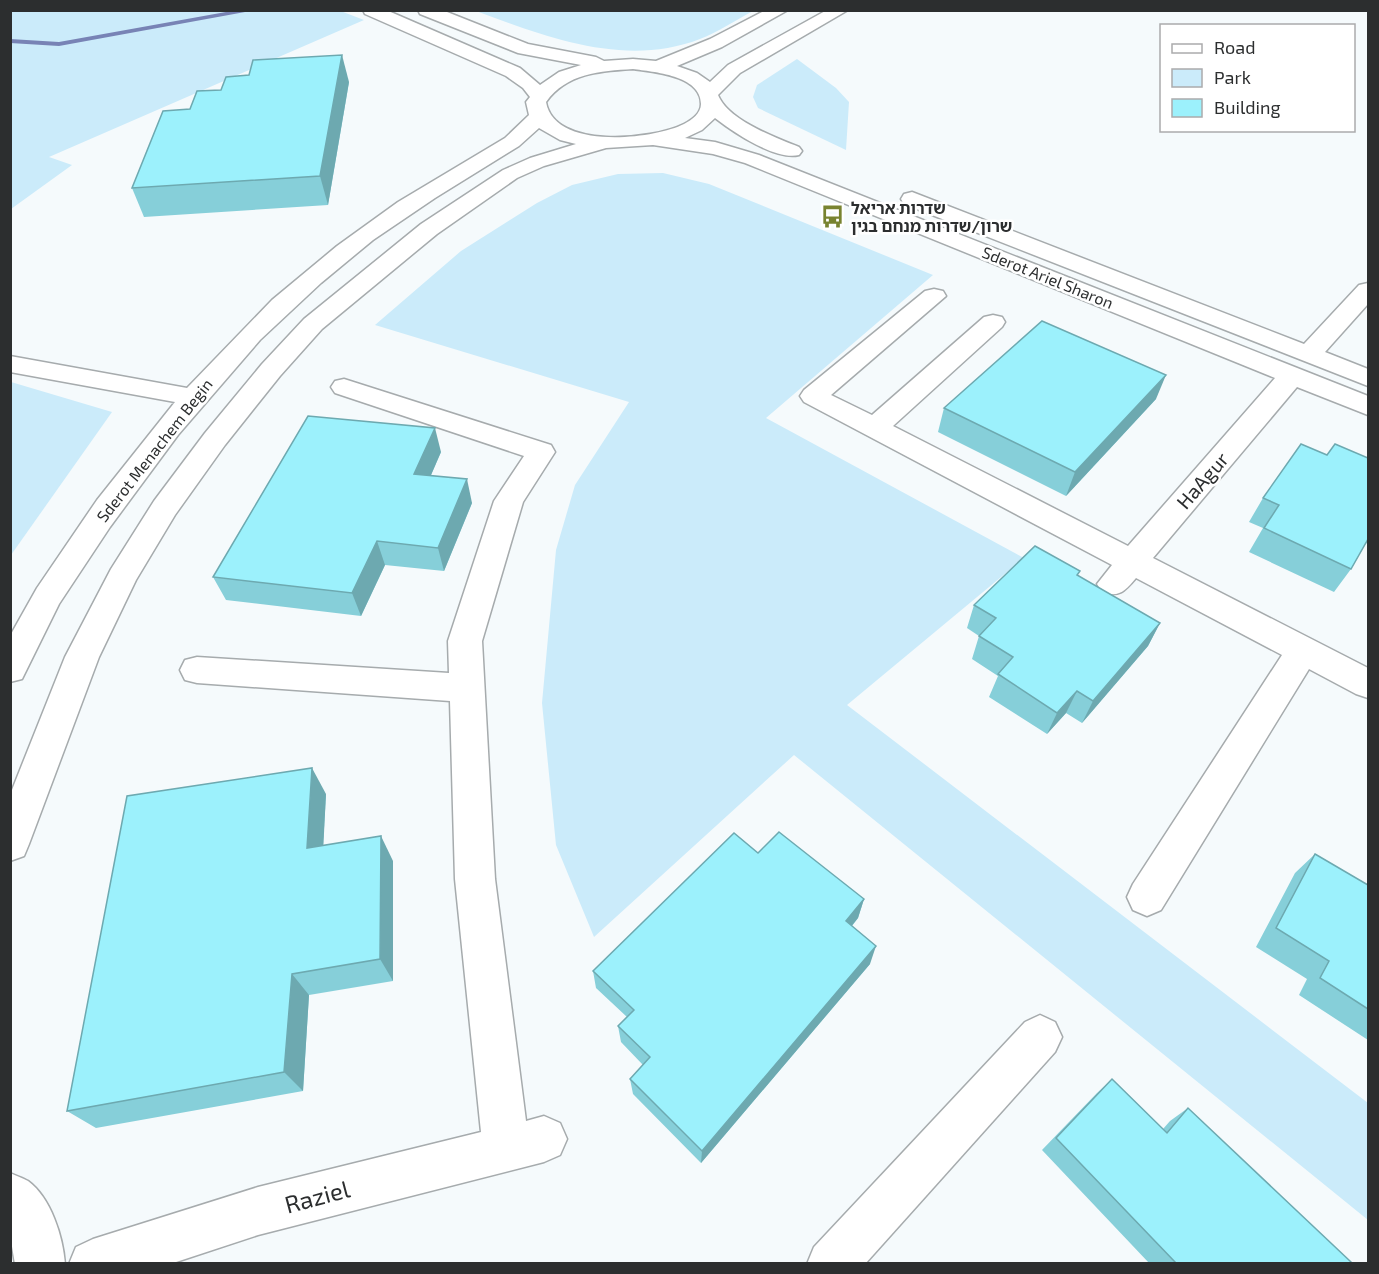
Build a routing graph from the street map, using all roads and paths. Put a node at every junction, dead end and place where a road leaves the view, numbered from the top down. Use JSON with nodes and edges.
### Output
{"nodes":[{"id":1,"x":371,"y":10,"type":"edge"},
{"id":2,"x":426,"y":10,"type":"edge"},
{"id":3,"x":780,"y":10,"type":"edge"},
{"id":4,"x":840,"y":10,"type":"edge"},
{"id":5,"x":619,"y":65,"type":"junction"},
{"id":6,"x":658,"y":67,"type":"junction"},
{"id":7,"x":710,"y":99,"type":"junction"},
{"id":8,"x":539,"y":107,"type":"junction"},
{"id":9,"x":655,"y":140,"type":"junction"},
{"id":10,"x":603,"y":143,"type":"junction"},
{"id":11,"x":817,"y":161,"type":"dead end"},
{"id":12,"x":893,"y":191,"type":"dead end"},
{"id":13,"x":1368,"y":290,"type":"edge"},
{"id":14,"x":934,"y":296,"type":"dead end"},
{"id":15,"x":993,"y":322,"type":"dead end"},
{"id":16,"x":10,"y":364,"type":"edge"},
{"id":17,"x":1301,"y":365,"type":"junction"},
{"id":18,"x":1368,"y":378,"type":"edge"},
{"id":19,"x":344,"y":387,"type":"dead end"},
{"id":20,"x":192,"y":397,"type":"junction"},
{"id":21,"x":1368,"y":406,"type":"edge"},
{"id":22,"x":874,"y":428,"type":"junction"},
{"id":23,"x":1122,"y":573,"type":"junction"},
{"id":24,"x":1303,"y":650,"type":"junction"},
{"id":25,"x":10,"y":669,"type":"edge"},
{"id":26,"x":196,"y":670,"type":"dead end"},
{"id":27,"x":1368,"y":684,"type":"edge"},
{"id":28,"x":466,"y":688,"type":"junction"},
{"id":29,"x":10,"y":844,"type":"edge"},
{"id":30,"x":1147,"y":897,"type":"dead end"},
{"id":31,"x":1040,"y":1037,"type":"dead end"},
{"id":32,"x":10,"y":1197,"type":"edge"},
{"id":33,"x":40,"y":1263,"type":"edge"},
{"id":34,"x":93,"y":1263,"type":"edge"},
{"id":35,"x":831,"y":1263,"type":"edge"}],
"edges":[{"from":1,"to":8,"type":"street"},
{"from":2,"to":5,"type":"street"},
{"from":3,"to":6,"type":"street"},
{"from":4,"to":7,"type":"street"},
{"from":5,"to":6,"type":"street"},
{"from":5,"to":8,"type":"street","name":"Sderot Menachem Begin"},
{"from":6,"to":7,"type":"street"},
{"from":7,"to":9,"type":"street"},
{"from":7,"to":11,"type":"street"},
{"from":8,"to":10,"type":"street"},
{"from":8,"to":20,"type":"street","name":"Sderot Menachem Begin"},
{"from":9,"to":10,"type":"street"},
{"from":9,"to":17,"type":"street","name":"Sderot Ariel Sharon"},
{"from":10,"to":29,"type":"street"},
{"from":12,"to":17,"type":"street","name":"Sderot Ariel Sharon"},
{"from":13,"to":17,"type":"street","name":"HaAgur"},
{"from":14,"to":22,"type":"street"},
{"from":15,"to":22,"type":"street"},
{"from":16,"to":20,"type":"street"},
{"from":17,"to":18,"type":"street","name":"Sderot Ariel Sharon"},
{"from":17,"to":21,"type":"street","name":"Sderot Ariel Sharon"},
{"from":17,"to":23,"type":"street","name":"HaAgur"},
{"from":19,"to":28,"type":"street"},
{"from":20,"to":25,"type":"street","name":"Sderot Menachem Begin"},
{"from":22,"to":23,"type":"street"},
{"from":23,"to":24,"type":"street"},
{"from":24,"to":27,"type":"street"},
{"from":24,"to":30,"type":"street"},
{"from":26,"to":28,"type":"street"},
{"from":28,"to":34,"type":"street","name":"Raziel"},
{"from":31,"to":35,"type":"street"},
{"from":32,"to":33,"type":"street"}]}
